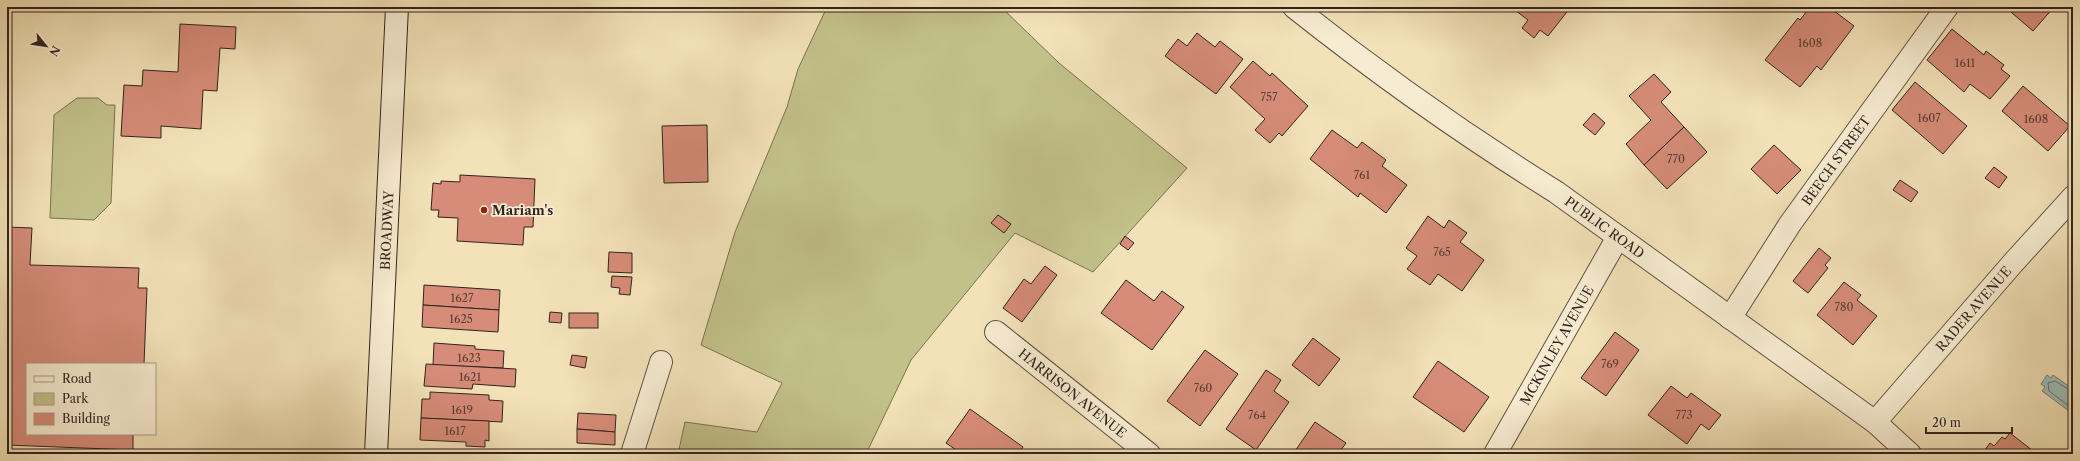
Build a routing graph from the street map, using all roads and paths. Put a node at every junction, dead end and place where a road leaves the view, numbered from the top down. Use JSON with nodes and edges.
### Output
{"nodes":[{"id":1,"x":397,"y":7,"type":"edge"},
{"id":2,"x":1294,"y":7,"type":"edge"},
{"id":3,"x":1948,"y":7,"type":"edge"},
{"id":4,"x":2073,"y":197,"type":"edge"},
{"id":5,"x":1618,"y":237,"type":"junction"},
{"id":6,"x":1730,"y":318,"type":"junction"},
{"id":7,"x":996,"y":332,"type":"dead end"},
{"id":8,"x":661,"y":362,"type":"dead end"},
{"id":9,"x":1875,"y":422,"type":"junction"},
{"id":10,"x":376,"y":454,"type":"edge"},
{"id":11,"x":632,"y":454,"type":"edge"},
{"id":12,"x":1149,"y":454,"type":"edge"},
{"id":13,"x":1495,"y":454,"type":"edge"},
{"id":14,"x":1910,"y":454,"type":"edge"}],
"edges":[{"from":1,"to":10,"type":"street","name":"BROADWAY"},
{"from":2,"to":5,"type":"street","name":"PUBLIC ROAD"},
{"from":3,"to":6,"type":"street","name":"BEECH STREET"},
{"from":4,"to":9,"type":"street","name":"RADER AVENUE"},
{"from":5,"to":6,"type":"street","name":"PUBLIC ROAD"},
{"from":5,"to":13,"type":"street","name":"MCKINLEY AVENUE"},
{"from":6,"to":9,"type":"street","name":"PUBLIC ROAD"},
{"from":7,"to":12,"type":"street","name":"HARRISON AVENUE"},
{"from":8,"to":11,"type":"street"},
{"from":9,"to":14,"type":"street","name":"PUBLIC ROAD"}]}
